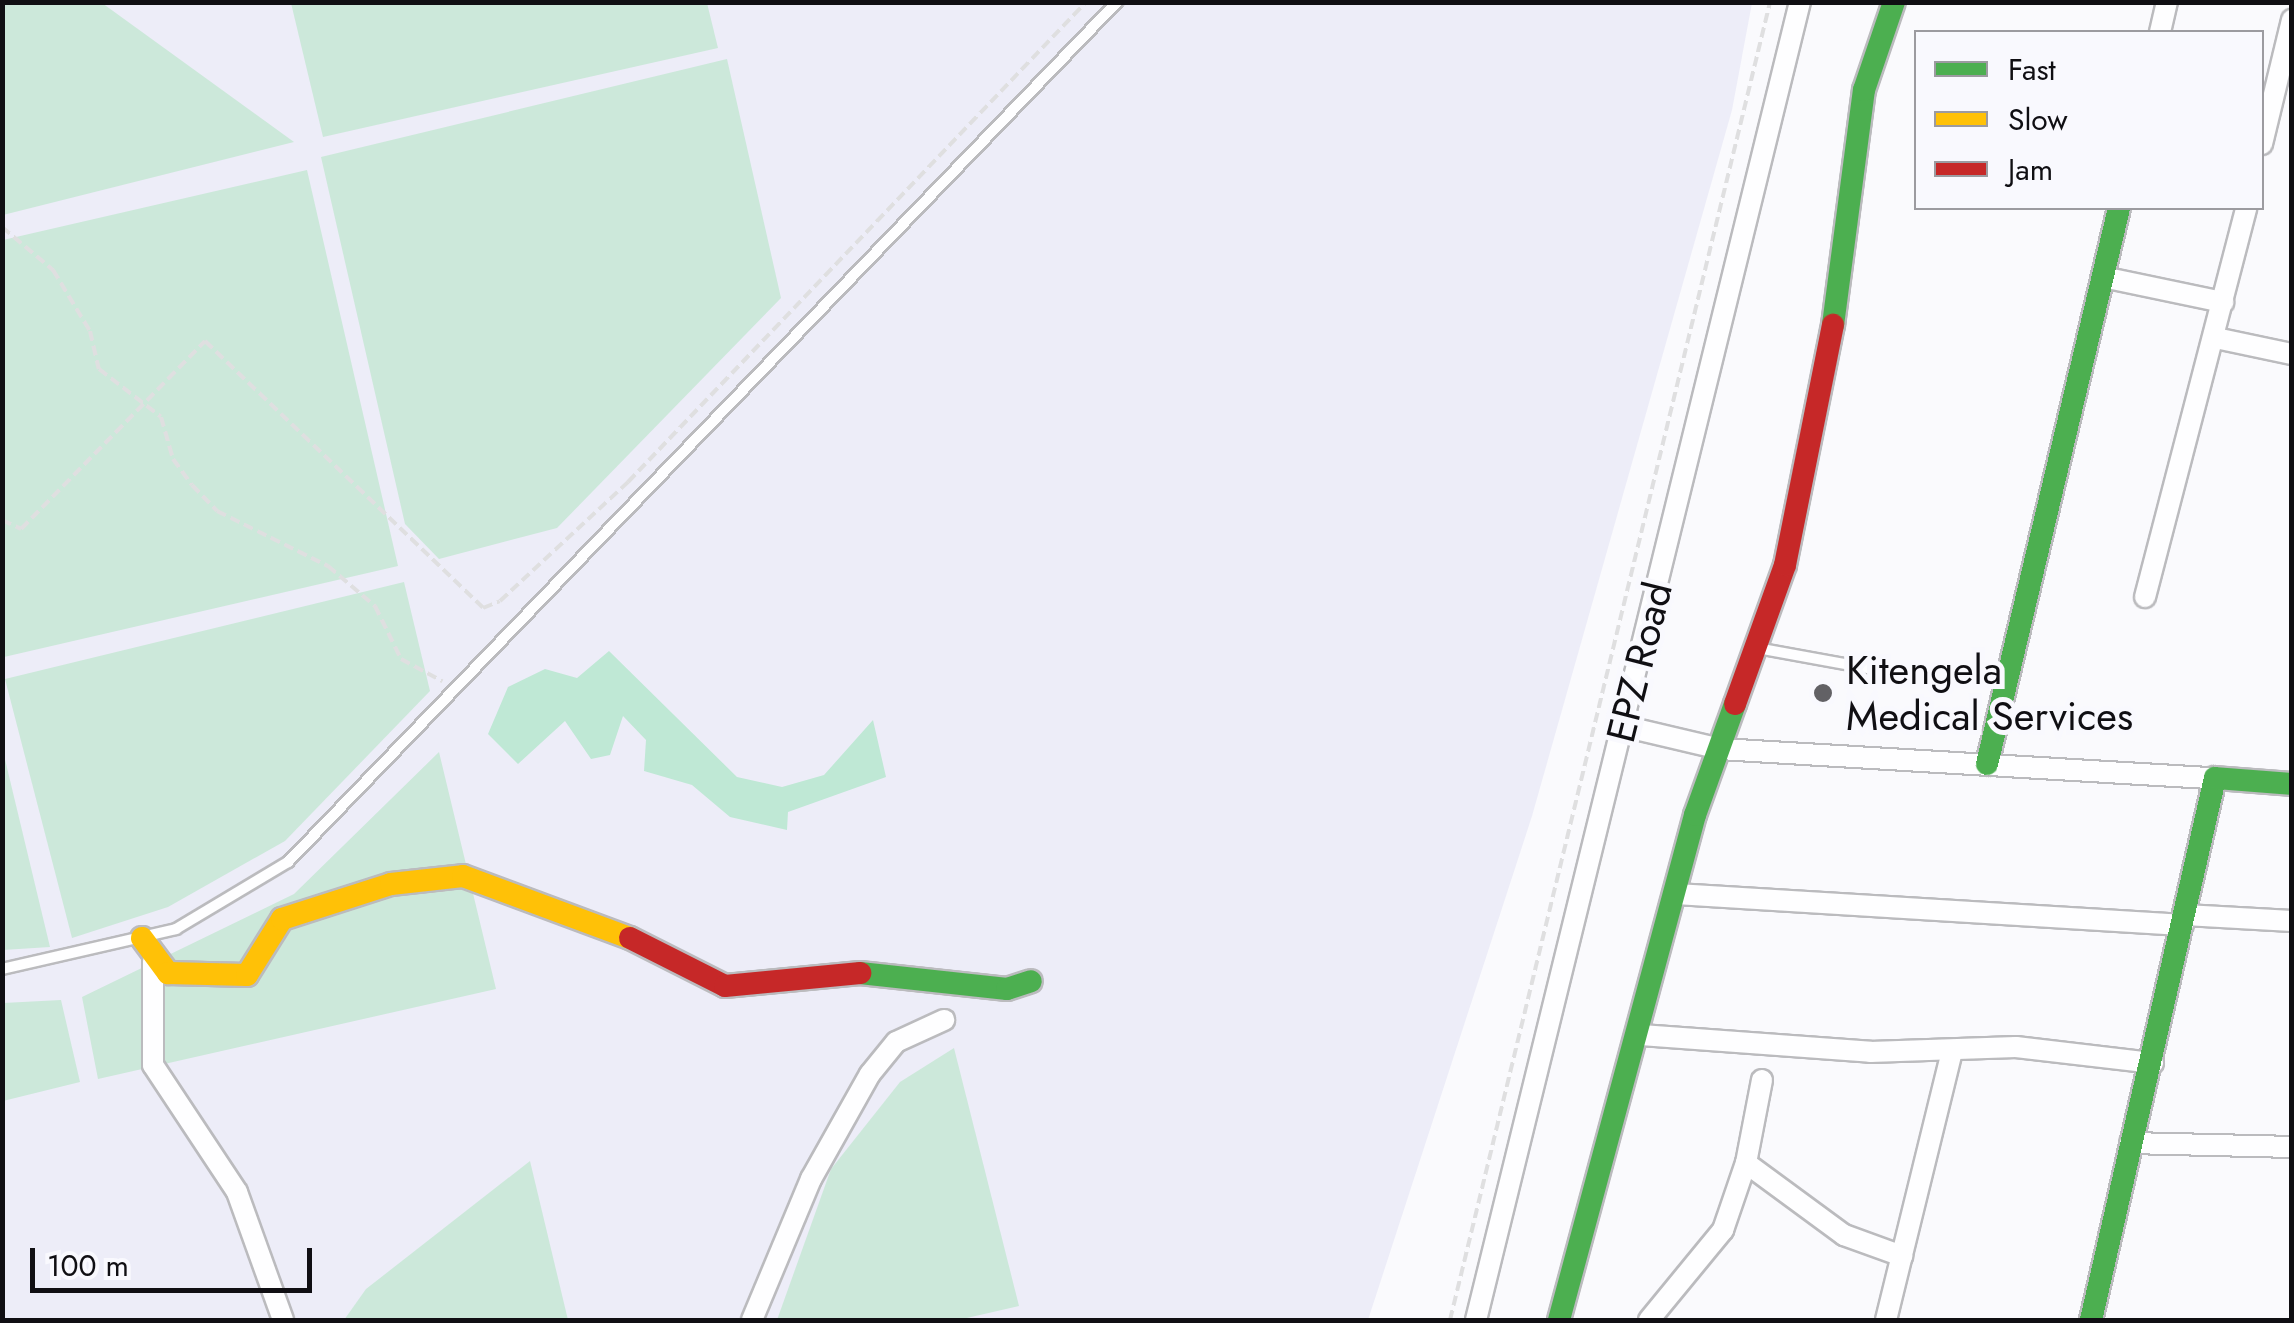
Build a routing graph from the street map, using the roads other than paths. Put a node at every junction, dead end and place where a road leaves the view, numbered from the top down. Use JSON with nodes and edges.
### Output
{"nodes":[{"id":1,"x":1117,"y":2,"type":"edge"},
{"id":2,"x":1800,"y":2,"type":"edge"},
{"id":3,"x":1894,"y":2,"type":"edge"},
{"id":4,"x":2167,"y":2,"type":"edge"},
{"id":5,"x":2292,"y":20,"type":"edge"},
{"id":6,"x":2160,"y":30,"type":"edge"},
{"id":7,"x":2264,"y":136,"type":"edge"},
{"id":8,"x":2119,"y":210,"type":"edge"},
{"id":9,"x":2246,"y":210,"type":"edge"},
{"id":10,"x":2103,"y":277,"type":"junction"},
{"id":11,"x":2223,"y":302,"type":"junction"},
{"id":12,"x":2216,"y":338,"type":"junction"},
{"id":13,"x":2292,"y":354,"type":"edge"},
{"id":14,"x":2145,"y":596,"type":"dead end"},
{"id":15,"x":1756,"y":648,"type":"junction"},
{"id":16,"x":1872,"y":669,"type":"dead end"},
{"id":17,"x":1624,"y":726,"type":"junction"},
{"id":18,"x":1720,"y":749,"type":"junction"},
{"id":19,"x":1987,"y":764,"type":"junction"},
{"id":20,"x":2216,"y":778,"type":"junction"},
{"id":21,"x":2292,"y":784,"type":"edge"},
{"id":22,"x":1676,"y":894,"type":"junction"},
{"id":23,"x":2184,"y":920,"type":"junction"},
{"id":24,"x":2292,"y":922,"type":"edge"},
{"id":25,"x":142,"y":938,"type":"junction"},
{"id":26,"x":153,"y":961,"type":"junction"},
{"id":27,"x":2,"y":969,"type":"edge"},
{"id":28,"x":1031,"y":981,"type":"dead end"},
{"id":29,"x":944,"y":1020,"type":"dead end"},
{"id":30,"x":1641,"y":1035,"type":"junction"},
{"id":31,"x":1952,"y":1052,"type":"junction"},
{"id":32,"x":2153,"y":1063,"type":"junction"},
{"id":33,"x":1762,"y":1080,"type":"dead end"},
{"id":34,"x":2130,"y":1143,"type":"junction"},
{"id":35,"x":2292,"y":1148,"type":"edge"},
{"id":36,"x":1746,"y":1163,"type":"junction"},
{"id":37,"x":1902,"y":1256,"type":"junction"},
{"id":38,"x":283,"y":1320,"type":"edge"},
{"id":39,"x":752,"y":1320,"type":"edge"},
{"id":40,"x":1476,"y":1320,"type":"edge"},
{"id":41,"x":1559,"y":1320,"type":"edge"},
{"id":42,"x":1649,"y":1320,"type":"edge"},
{"id":43,"x":1886,"y":1320,"type":"edge"},
{"id":44,"x":2090,"y":1320,"type":"edge"}],
"edges":[{"from":1,"to":25,"type":"lane"},
{"from":2,"to":17,"type":"street","name":"EPZ Road"},
{"from":3,"to":15,"type":"street"},
{"from":4,"to":6,"type":"street"},
{"from":5,"to":7,"type":"street"},
{"from":8,"to":10,"type":"street"},
{"from":9,"to":11,"type":"street"},
{"from":10,"to":11,"type":"street"},
{"from":10,"to":19,"type":"street"},
{"from":11,"to":12,"type":"street"},
{"from":12,"to":13,"type":"street"},
{"from":12,"to":14,"type":"street"},
{"from":15,"to":16,"type":"lane"},
{"from":15,"to":18,"type":"street"},
{"from":17,"to":18,"type":"street"},
{"from":17,"to":40,"type":"street","name":"EPZ Road"},
{"from":18,"to":19,"type":"street"},
{"from":18,"to":22,"type":"street"},
{"from":19,"to":20,"type":"street"},
{"from":20,"to":21,"type":"street"},
{"from":20,"to":23,"type":"street"},
{"from":22,"to":23,"type":"street"},
{"from":22,"to":30,"type":"street"},
{"from":23,"to":24,"type":"street"},
{"from":23,"to":32,"type":"street"},
{"from":25,"to":26,"type":"street"},
{"from":25,"to":27,"type":"lane"},
{"from":26,"to":28,"type":"street"},
{"from":26,"to":38,"type":"street"},
{"from":29,"to":39,"type":"street"},
{"from":30,"to":31,"type":"street"},
{"from":30,"to":41,"type":"street"},
{"from":31,"to":32,"type":"street"},
{"from":31,"to":37,"type":"street"},
{"from":32,"to":34,"type":"street"},
{"from":33,"to":36,"type":"street"},
{"from":34,"to":35,"type":"street"},
{"from":34,"to":44,"type":"street"},
{"from":36,"to":37,"type":"street"},
{"from":36,"to":42,"type":"street"},
{"from":37,"to":43,"type":"street"}]}
